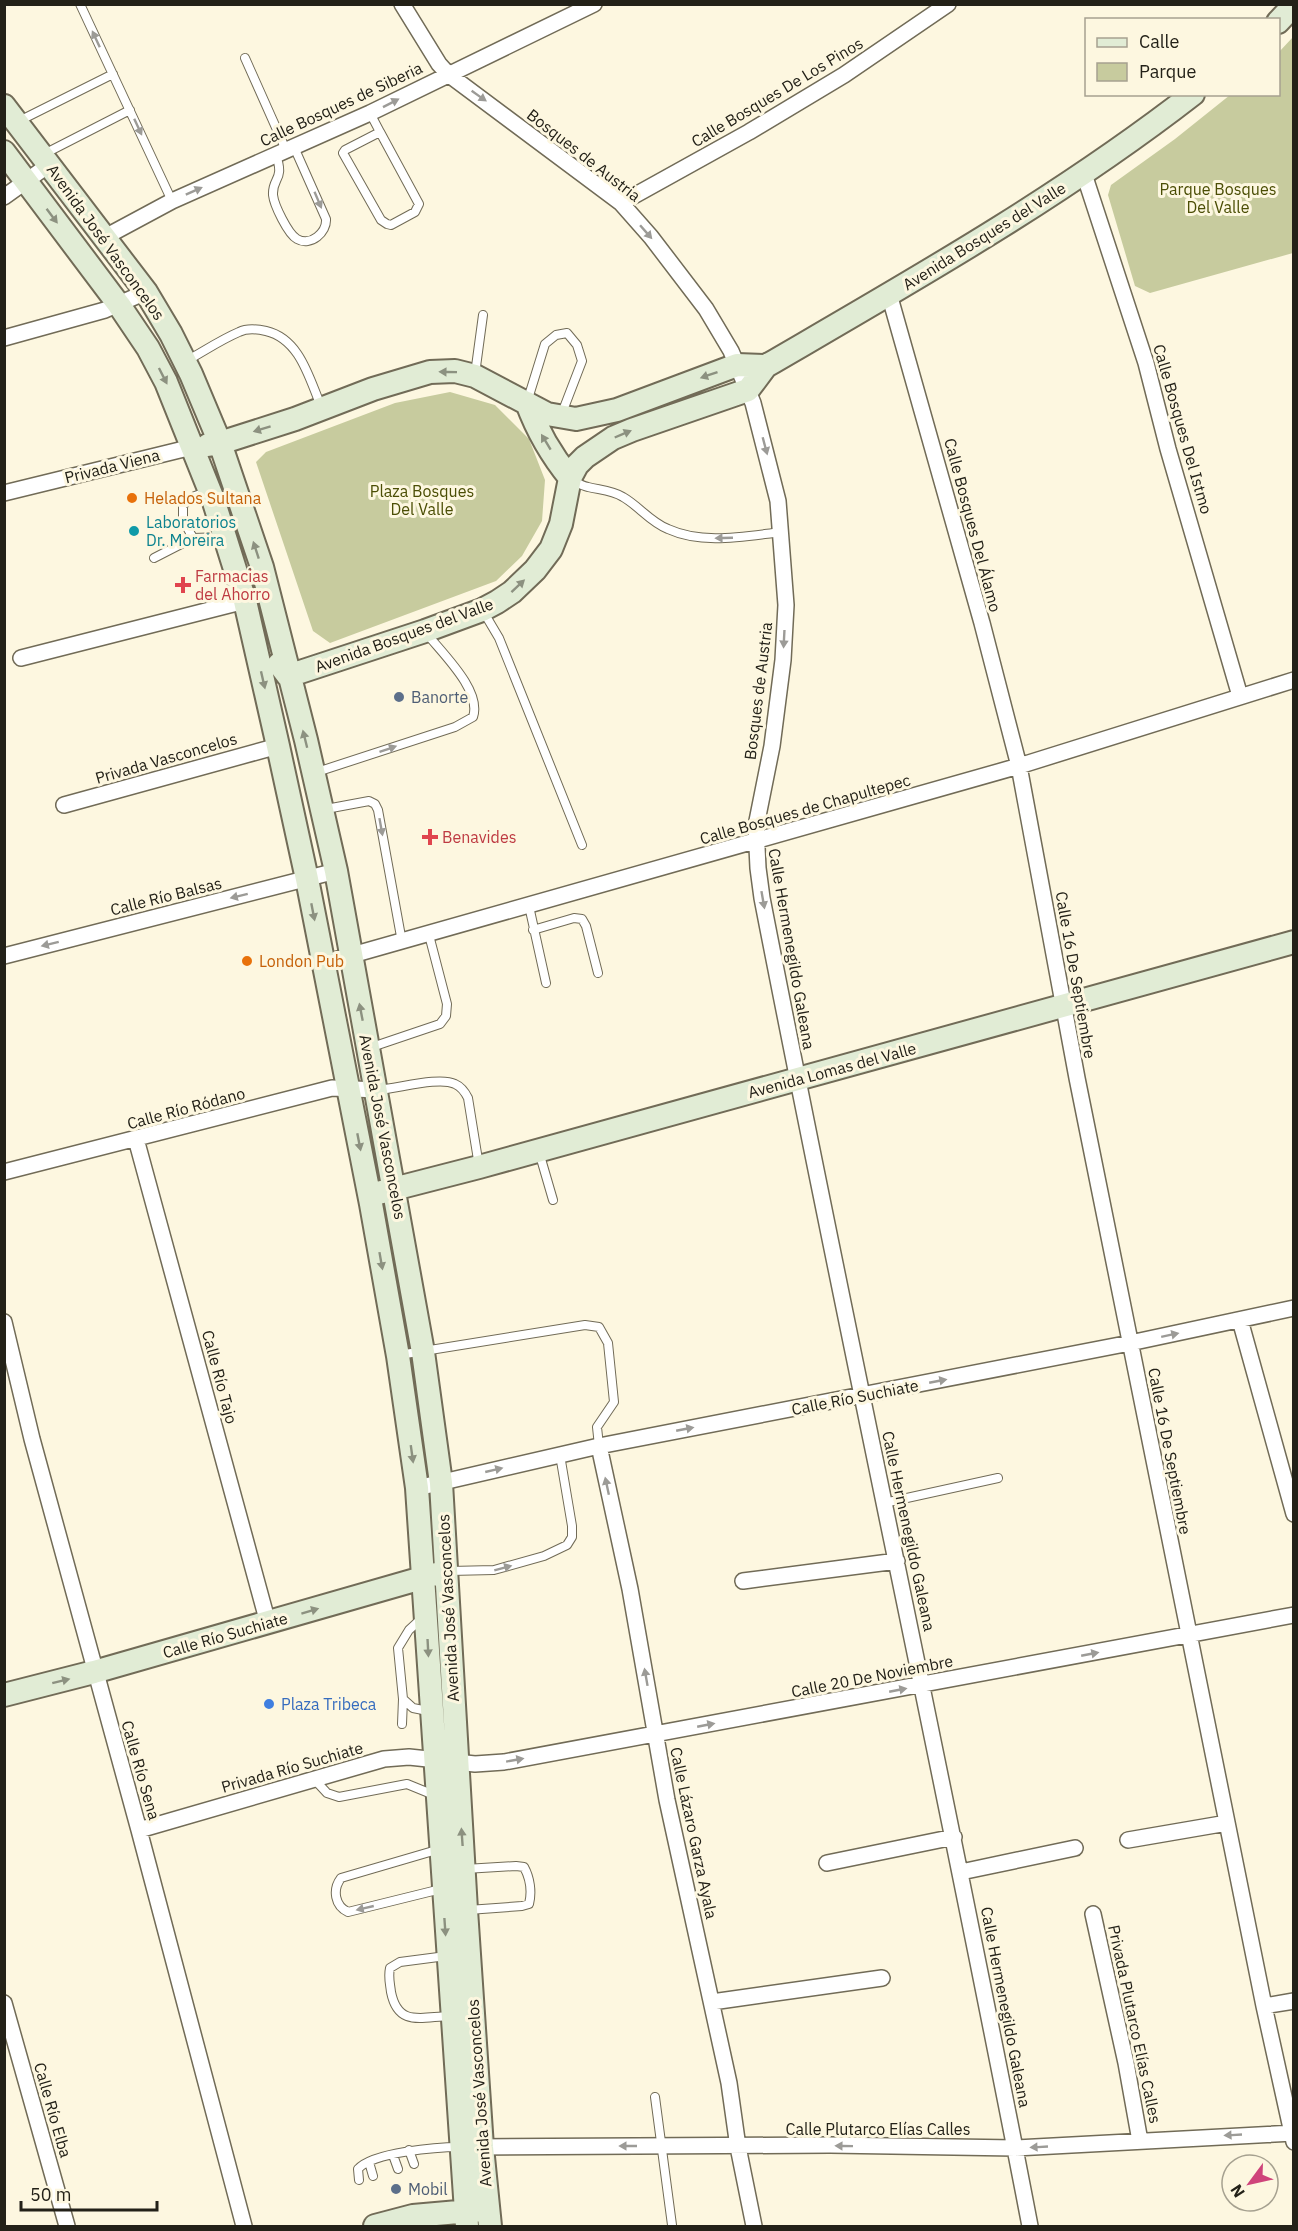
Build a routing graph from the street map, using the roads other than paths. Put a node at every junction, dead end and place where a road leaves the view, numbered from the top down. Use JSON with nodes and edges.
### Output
{"nodes":[{"id":1,"x":80,"y":4,"type":"edge"},
{"id":2,"x":402,"y":4,"type":"edge"},
{"id":3,"x":594,"y":4,"type":"edge"},
{"id":4,"x":948,"y":4,"type":"edge"},
{"id":5,"x":245,"y":58,"type":"dead end"},
{"id":6,"x":113,"y":74,"type":"junction"},
{"id":7,"x":448,"y":74,"type":"junction"},
{"id":8,"x":1190,"y":96,"type":"edge"},
{"id":9,"x":130,"y":110,"type":"junction"},
{"id":10,"x":11,"y":114,"type":"edge"},
{"id":11,"x":370,"y":114,"type":"junction"},
{"id":12,"x":380,"y":132,"type":"junction"},
{"id":13,"x":285,"y":150,"type":"junction"},
{"id":14,"x":4,"y":152,"type":"edge"},
{"id":15,"x":46,"y":160,"type":"junction"},
{"id":16,"x":1084,"y":174,"type":"junction"},
{"id":17,"x":26,"y":182,"type":"junction"},
{"id":18,"x":4,"y":196,"type":"edge"},
{"id":19,"x":172,"y":201,"type":"junction"},
{"id":20,"x":621,"y":203,"type":"junction"},
{"id":21,"x":105,"y":237,"type":"junction"},
{"id":22,"x":146,"y":292,"type":"junction"},
{"id":23,"x":889,"y":294,"type":"junction"},
{"id":24,"x":120,"y":305,"type":"junction"},
{"id":25,"x":483,"y":315,"type":"dead end"},
{"id":26,"x":4,"y":338,"type":"edge"},
{"id":27,"x":184,"y":362,"type":"junction"},
{"id":28,"x":737,"y":365,"type":"junction"},
{"id":29,"x":766,"y":366,"type":"junction"},
{"id":30,"x":475,"y":376,"type":"junction"},
{"id":31,"x":748,"y":390,"type":"junction"},
{"id":32,"x":527,"y":403,"type":"junction"},
{"id":33,"x":322,"y":409,"type":"junction"},
{"id":34,"x":561,"y":417,"type":"junction"},
{"id":35,"x":220,"y":442,"type":"junction"},
{"id":36,"x":192,"y":447,"type":"junction"},
{"id":37,"x":570,"y":478,"type":"junction"},
{"id":38,"x":210,"y":490,"type":"junction"},
{"id":39,"x":4,"y":493,"type":"edge"},
{"id":40,"x":782,"y":532,"type":"junction"},
{"id":41,"x":225,"y":537,"type":"junction"},
{"id":42,"x":193,"y":538,"type":"junction"},
{"id":43,"x":153,"y":558,"type":"dead end"},
{"id":44,"x":245,"y":601,"type":"junction"},
{"id":45,"x":482,"y":610,"type":"junction"},
{"id":46,"x":424,"y":631,"type":"junction"},
{"id":47,"x":21,"y":658,"type":"dead end"},
{"id":48,"x":288,"y":676,"type":"junction"},
{"id":49,"x":1293,"y":680,"type":"edge"},
{"id":50,"x":1240,"y":696,"type":"junction"},
{"id":51,"x":278,"y":746,"type":"junction"},
{"id":52,"x":1019,"y":766,"type":"junction"},
{"id":53,"x":313,"y":774,"type":"junction"},
{"id":54,"x":64,"y":805,"type":"dead end"},
{"id":55,"x":321,"y":811,"type":"junction"},
{"id":56,"x":756,"y":842,"type":"junction"},
{"id":57,"x":582,"y":845,"type":"dead end"},
{"id":58,"x":336,"y":871,"type":"junction"},
{"id":59,"x":307,"y":879,"type":"junction"},
{"id":60,"x":529,"y":906,"type":"junction"},
{"id":61,"x":533,"y":930,"type":"junction"},
{"id":62,"x":429,"y":935,"type":"junction"},
{"id":63,"x":402,"y":942,"type":"junction"},
{"id":64,"x":1293,"y":942,"type":"edge"},
{"id":65,"x":4,"y":956,"type":"edge"},
{"id":66,"x":351,"y":956,"type":"junction"},
{"id":67,"x":324,"y":963,"type":"junction"},
{"id":68,"x":598,"y":973,"type":"dead end"},
{"id":69,"x":546,"y":983,"type":"dead end"},
{"id":70,"x":1065,"y":1006,"type":"junction"},
{"id":71,"x":368,"y":1048,"type":"junction"},
{"id":72,"x":797,"y":1080,"type":"junction"},
{"id":73,"x":349,"y":1088,"type":"junction"},
{"id":74,"x":377,"y":1090,"type":"junction"},
{"id":75,"x":136,"y":1140,"type":"junction"},
{"id":76,"x":539,"y":1151,"type":"junction"},
{"id":77,"x":479,"y":1167,"type":"junction"},
{"id":78,"x":4,"y":1172,"type":"edge"},
{"id":79,"x":393,"y":1190,"type":"junction"},
{"id":80,"x":369,"y":1195,"type":"junction"},
{"id":81,"x":553,"y":1200,"type":"dead end"},
{"id":82,"x":1293,"y":1308,"type":"edge"},
{"id":83,"x":1240,"y":1320,"type":"junction"},
{"id":84,"x":4,"y":1322,"type":"edge"},
{"id":85,"x":1130,"y":1343,"type":"junction"},
{"id":86,"x":423,"y":1352,"type":"junction"},
{"id":87,"x":398,"y":1356,"type":"junction"},
{"id":88,"x":861,"y":1396,"type":"junction"},
{"id":89,"x":598,"y":1446,"type":"junction"},
{"id":90,"x":560,"y":1455,"type":"junction"},
{"id":91,"x":998,"y":1478,"type":"dead end"},
{"id":92,"x":441,"y":1483,"type":"junction"},
{"id":93,"x":417,"y":1488,"type":"junction"},
{"id":94,"x":884,"y":1503,"type":"junction"},
{"id":95,"x":1293,"y":1514,"type":"edge"},
{"id":96,"x":897,"y":1561,"type":"junction"},
{"id":97,"x":434,"y":1574,"type":"junction"},
{"id":98,"x":743,"y":1581,"type":"dead end"},
{"id":99,"x":426,"y":1614,"type":"junction"},
{"id":100,"x":1293,"y":1615,"type":"edge"},
{"id":101,"x":268,"y":1623,"type":"junction"},
{"id":102,"x":1189,"y":1635,"type":"junction"},
{"id":103,"x":94,"y":1672,"type":"junction"},
{"id":104,"x":923,"y":1685,"type":"junction"},
{"id":105,"x":4,"y":1695,"type":"edge"},
{"id":106,"x":403,"y":1700,"type":"junction"},
{"id":107,"x":431,"y":1711,"type":"junction"},
{"id":108,"x":402,"y":1724,"type":"dead end"},
{"id":109,"x":656,"y":1735,"type":"junction"},
{"id":110,"x":434,"y":1758,"type":"junction"},
{"id":111,"x":456,"y":1762,"type":"junction"},
{"id":112,"x":314,"y":1779,"type":"junction"},
{"id":113,"x":436,"y":1796,"type":"junction"},
{"id":114,"x":1227,"y":1823,"type":"junction"},
{"id":115,"x":139,"y":1830,"type":"junction"},
{"id":116,"x":954,"y":1837,"type":"junction"},
{"id":117,"x":1128,"y":1840,"type":"dead end"},
{"id":118,"x":1075,"y":1848,"type":"dead end"},
{"id":119,"x":440,"y":1849,"type":"junction"},
{"id":120,"x":827,"y":1863,"type":"dead end"},
{"id":121,"x":464,"y":1869,"type":"junction"},
{"id":122,"x":961,"y":1872,"type":"junction"},
{"id":123,"x":443,"y":1889,"type":"junction"},
{"id":124,"x":466,"y":1910,"type":"junction"},
{"id":125,"x":1093,"y":1914,"type":"dead end"},
{"id":126,"x":447,"y":1956,"type":"junction"},
{"id":127,"x":882,"y":1978,"type":"dead end"},
{"id":128,"x":1293,"y":2001,"type":"edge"},
{"id":129,"x":712,"y":2002,"type":"junction"},
{"id":130,"x":4,"y":2004,"type":"edge"},
{"id":131,"x":1264,"y":2006,"type":"junction"},
{"id":132,"x":452,"y":2016,"type":"junction"},
{"id":133,"x":655,"y":2097,"type":"dead end"},
{"id":134,"x":1293,"y":2136,"type":"edge"},
{"id":135,"x":1140,"y":2141,"type":"junction"},
{"id":136,"x":661,"y":2146,"type":"junction"},
{"id":137,"x":472,"y":2147,"type":"junction"},
{"id":138,"x":738,"y":2147,"type":"junction"},
{"id":139,"x":1015,"y":2148,"type":"junction"},
{"id":140,"x":409,"y":2150,"type":"junction"},
{"id":141,"x":393,"y":2155,"type":"junction"},
{"id":142,"x":369,"y":2162,"type":"junction"},
{"id":143,"x":414,"y":2164,"type":"dead end"},
{"id":144,"x":398,"y":2169,"type":"dead end"},
{"id":145,"x":374,"y":2176,"type":"dead end"},
{"id":146,"x":359,"y":2180,"type":"dead end"},
{"id":147,"x":478,"y":2218,"type":"edge"},
{"id":148,"x":379,"y":2221,"type":"edge"},
{"id":149,"x":672,"y":2225,"type":"edge"},
{"id":150,"x":67,"y":2226,"type":"edge"},
{"id":151,"x":244,"y":2226,"type":"edge"},
{"id":152,"x":754,"y":2226,"type":"edge"},
{"id":153,"x":1030,"y":2226,"type":"edge"}],
"edges":[{"from":6,"to":1,"type":"lane","one_way":true},
{"from":2,"to":7,"type":"street","name":"Bosques de Austria"},
{"from":3,"to":7,"type":"street","name":"Calle Bosques de Siberia"},
{"from":4,"to":20,"type":"street","name":"Calle Bosques De Los Pinos"},
{"from":5,"to":13,"type":"lane"},
{"from":6,"to":9,"type":"lane"},
{"from":6,"to":10,"type":"lane"},
{"from":11,"to":7,"type":"street","name":"Calle Bosques de Siberia","one_way":true},
{"from":7,"to":20,"type":"street","name":"Bosques de Austria","one_way":true},
{"from":8,"to":16,"type":"main road","name":"Avenida Bosques del Valle"},
{"from":9,"to":15,"type":"lane"},
{"from":9,"to":19,"type":"lane","one_way":true},
{"from":10,"to":15,"type":"main road","name":"Avenida José Vasconcelos"},
{"from":11,"to":12,"type":"lane"},
{"from":11,"to":13,"type":"street","name":"Calle Bosques de Siberia"},
{"from":12,"to":12,"type":"lane"},
{"from":13,"to":13,"type":"lane","one_way":true},
{"from":19,"to":13,"type":"street","name":"Calle Bosques de Siberia","one_way":true},
{"from":14,"to":17,"type":"main road","name":"Avenida José Vasconcelos"},
{"from":15,"to":17,"type":"street"},
{"from":15,"to":21,"type":"main road","name":"Avenida José Vasconcelos"},
{"from":16,"to":23,"type":"main road","name":"Avenida Bosques del Valle"},
{"from":16,"to":50,"type":"street","name":"Calle Bosques Del Istmo"},
{"from":17,"to":18,"type":"street"},
{"from":17,"to":24,"type":"main road","name":"Avenida José Vasconcelos","one_way":true},
{"from":19,"to":21,"type":"street","name":"Calle Bosques de Siberia"},
{"from":20,"to":28,"type":"street","name":"Bosques de Austria","one_way":true},
{"from":21,"to":22,"type":"main road","name":"Avenida José Vasconcelos"},
{"from":22,"to":24,"type":"street"},
{"from":22,"to":27,"type":"main road","name":"Avenida José Vasconcelos"},
{"from":23,"to":29,"type":"main road","name":"Avenida Bosques del Valle"},
{"from":23,"to":52,"type":"street","name":"Calle Bosques Del Álamo"},
{"from":24,"to":26,"type":"street"},
{"from":24,"to":36,"type":"main road","name":"Avenida José Vasconcelos","one_way":true},
{"from":25,"to":30,"type":"lane"},
{"from":27,"to":33,"type":"lane"},
{"from":27,"to":35,"type":"main road","name":"Avenida José Vasconcelos"},
{"from":28,"to":29,"type":"main road"},
{"from":28,"to":31,"type":"street","name":"Bosques de Austria"},
{"from":28,"to":34,"type":"main road","one_way":true},
{"from":29,"to":31,"type":"main road","name":"Avenida Bosques del Valle"},
{"from":30,"to":32,"type":"main road"},
{"from":30,"to":33,"type":"main road","one_way":true},
{"from":37,"to":31,"type":"main road","name":"Avenida Bosques del Valle","one_way":true},
{"from":31,"to":40,"type":"street","name":"Bosques de Austria","one_way":true},
{"from":32,"to":34,"type":"main road"},
{"from":32,"to":34,"type":"lane"},
{"from":37,"to":32,"type":"main road","one_way":true},
{"from":33,"to":35,"type":"main road","one_way":true},
{"from":35,"to":36,"type":"main road","name":"Privada Viena"},
{"from":48,"to":35,"type":"main road","name":"Avenida José Vasconcelos","one_way":true},
{"from":36,"to":38,"type":"main road","name":"Avenida José Vasconcelos"},
{"from":36,"to":39,"type":"street","name":"Privada Viena"},
{"from":40,"to":37,"type":"lane","one_way":true},
{"from":45,"to":37,"type":"main road","name":"Avenida Bosques del Valle","one_way":true},
{"from":38,"to":41,"type":"main road","name":"Avenida José Vasconcelos"},
{"from":38,"to":42,"type":"lane"},
{"from":40,"to":56,"type":"street","name":"Bosques de Austria","one_way":true},
{"from":41,"to":42,"type":"lane"},
{"from":41,"to":44,"type":"main road","name":"Avenida José Vasconcelos"},
{"from":42,"to":43,"type":"lane"},
{"from":44,"to":47,"type":"street"},
{"from":44,"to":48,"type":"main road"},
{"from":44,"to":51,"type":"main road","name":"Avenida José Vasconcelos","one_way":true},
{"from":45,"to":46,"type":"main road","name":"Avenida Bosques del Valle"},
{"from":45,"to":57,"type":"lane"},
{"from":46,"to":48,"type":"main road","name":"Avenida Bosques del Valle"},
{"from":53,"to":46,"type":"lane","one_way":true},
{"from":53,"to":48,"type":"main road","name":"Avenida José Vasconcelos","one_way":true},
{"from":49,"to":50,"type":"street","name":"Calle Bosques de Chapultepec"},
{"from":50,"to":52,"type":"street","name":"Calle Bosques de Chapultepec"},
{"from":51,"to":54,"type":"street","name":"Privada Vasconcelos"},
{"from":51,"to":59,"type":"main road","name":"Avenida José Vasconcelos"},
{"from":52,"to":56,"type":"street","name":"Calle Bosques de Chapultepec"},
{"from":52,"to":70,"type":"street","name":"Calle 16 De Septiembre"},
{"from":53,"to":55,"type":"main road","name":"Avenida José Vasconcelos"},
{"from":55,"to":58,"type":"main road","name":"Avenida José Vasconcelos"},
{"from":55,"to":63,"type":"lane","one_way":true},
{"from":56,"to":60,"type":"street","name":"Calle Bosques de Chapultepec"},
{"from":56,"to":72,"type":"street","name":"Calle Hermenegildo Galeana","one_way":true},
{"from":58,"to":59,"type":"street","name":"Calle Río Balsas"},
{"from":58,"to":66,"type":"main road","name":"Avenida José Vasconcelos"},
{"from":59,"to":65,"type":"street","name":"Calle Río Balsas","one_way":true},
{"from":59,"to":67,"type":"main road","name":"Avenida José Vasconcelos","one_way":true},
{"from":60,"to":61,"type":"lane"},
{"from":60,"to":62,"type":"street","name":"Calle Bosques de Chapultepec"},
{"from":61,"to":68,"type":"lane"},
{"from":61,"to":69,"type":"lane"},
{"from":62,"to":63,"type":"street","name":"Calle Bosques de Chapultepec"},
{"from":62,"to":71,"type":"lane"},
{"from":63,"to":66,"type":"street","name":"Calle Bosques de Chapultepec"},
{"from":64,"to":70,"type":"main road","name":"Avenida Lomas del Valle"},
{"from":66,"to":67,"type":"street","name":"Calle Bosques de Chapultepec"},
{"from":71,"to":66,"type":"main road","name":"Avenida José Vasconcelos","one_way":true},
{"from":67,"to":73,"type":"main road","name":"Avenida José Vasconcelos"},
{"from":70,"to":72,"type":"main road","name":"Avenida Lomas del Valle"},
{"from":70,"to":85,"type":"street","name":"Calle 16 De Septiembre"},
{"from":71,"to":74,"type":"main road","name":"Avenida José Vasconcelos"},
{"from":72,"to":76,"type":"main road","name":"Avenida Lomas del Valle"},
{"from":72,"to":88,"type":"street","name":"Calle Hermenegildo Galeana"},
{"from":73,"to":74,"type":"street","name":"Calle Río Ródano"},
{"from":73,"to":75,"type":"street","name":"Calle Río Ródano"},
{"from":73,"to":80,"type":"main road","name":"Avenida José Vasconcelos","one_way":true},
{"from":74,"to":77,"type":"lane"},
{"from":74,"to":79,"type":"main road","name":"Avenida José Vasconcelos"},
{"from":75,"to":78,"type":"street","name":"Calle Río Ródano"},
{"from":75,"to":101,"type":"street","name":"Calle Río Tajo"},
{"from":76,"to":77,"type":"main road","name":"Avenida Lomas del Valle"},
{"from":76,"to":81,"type":"lane"},
{"from":77,"to":79,"type":"main road","name":"Avenida Lomas del Valle"},
{"from":79,"to":80,"type":"main road","name":"Avenida Lomas del Valle"},
{"from":79,"to":86,"type":"main road","name":"Avenida José Vasconcelos"},
{"from":80,"to":87,"type":"main road","name":"Avenida José Vasconcelos","one_way":true},
{"from":82,"to":83,"type":"street","name":"Calle Río Suchiate"},
{"from":85,"to":83,"type":"street","name":"Calle Río Suchiate","one_way":true},
{"from":83,"to":95,"type":"street"},
{"from":84,"to":103,"type":"street","name":"Calle Río Sena"},
{"from":88,"to":85,"type":"street","name":"Calle Río Suchiate","one_way":true},
{"from":85,"to":102,"type":"street","name":"Calle 16 De Septiembre"},
{"from":86,"to":87,"type":"lane"},
{"from":86,"to":89,"type":"lane"},
{"from":86,"to":92,"type":"main road","name":"Avenida José Vasconcelos"},
{"from":87,"to":93,"type":"main road","name":"Avenida José Vasconcelos","one_way":true},
{"from":89,"to":88,"type":"street","name":"Calle Río Suchiate","one_way":true},
{"from":88,"to":94,"type":"street","name":"Calle Hermenegildo Galeana"},
{"from":89,"to":90,"type":"street","name":"Calle Río Suchiate"},
{"from":109,"to":89,"type":"street","name":"Calle Lázaro Garza Ayala","one_way":true},
{"from":92,"to":90,"type":"street","name":"Calle Río Suchiate","one_way":true},
{"from":97,"to":90,"type":"lane","one_way":true},
{"from":91,"to":94,"type":"lane"},
{"from":92,"to":93,"type":"street","name":"Calle Río Suchiate"},
{"from":92,"to":97,"type":"main road","name":"Avenida José Vasconcelos"},
{"from":93,"to":97,"type":"main road","name":"Avenida José Vasconcelos"},
{"from":94,"to":96,"type":"street","name":"Calle Hermenegildo Galeana"},
{"from":96,"to":98,"type":"street"},
{"from":96,"to":104,"type":"street","name":"Calle Hermenegildo Galeana"},
{"from":97,"to":99,"type":"main road","name":"Avenida José Vasconcelos"},
{"from":101,"to":97,"type":"main road","name":"Calle Río Suchiate","one_way":true},
{"from":97,"to":111,"type":"main road","name":"Avenida José Vasconcelos"},
{"from":99,"to":106,"type":"lane"},
{"from":99,"to":107,"type":"main road","name":"Avenida José Vasconcelos","one_way":true},
{"from":100,"to":102,"type":"street","name":"Calle 20 De Noviembre"},
{"from":101,"to":103,"type":"main road","name":"Calle Río Suchiate"},
{"from":104,"to":102,"type":"street","name":"Calle 20 De Noviembre","one_way":true},
{"from":102,"to":114,"type":"street","name":"Calle 16 De Septiembre"},
{"from":105,"to":103,"type":"main road","name":"Calle Río Suchiate","one_way":true},
{"from":103,"to":115,"type":"street","name":"Calle Río Sena"},
{"from":109,"to":104,"type":"street","name":"Calle 20 De Noviembre","one_way":true},
{"from":104,"to":116,"type":"street","name":"Calle Hermenegildo Galeana"},
{"from":106,"to":107,"type":"lane"},
{"from":106,"to":108,"type":"lane"},
{"from":107,"to":110,"type":"main road","name":"Avenida José Vasconcelos"},
{"from":111,"to":109,"type":"street","name":"Calle 20 De Noviembre","one_way":true},
{"from":109,"to":129,"type":"street","name":"Calle Lázaro Garza Ayala"},
{"from":110,"to":111,"type":"street","name":"Privada Río Suchiate"},
{"from":110,"to":112,"type":"street","name":"Privada Río Suchiate"},
{"from":110,"to":113,"type":"main road","name":"Avenida José Vasconcelos"},
{"from":121,"to":111,"type":"main road","name":"Avenida José Vasconcelos","one_way":true},
{"from":112,"to":113,"type":"lane"},
{"from":112,"to":115,"type":"street","name":"Privada Río Suchiate"},
{"from":113,"to":119,"type":"main road","name":"Avenida José Vasconcelos"},
{"from":114,"to":117,"type":"street"},
{"from":114,"to":131,"type":"street","name":"Calle 16 De Septiembre"},
{"from":115,"to":151,"type":"street","name":"Calle Río Sena"},
{"from":116,"to":120,"type":"street"},
{"from":116,"to":122,"type":"street","name":"Calle Hermenegildo Galeana"},
{"from":118,"to":122,"type":"street"},
{"from":119,"to":123,"type":"main road","name":"Avenida José Vasconcelos"},
{"from":123,"to":119,"type":"lane","one_way":true},
{"from":121,"to":124,"type":"main road","name":"Avenida José Vasconcelos"},
{"from":121,"to":124,"type":"lane"},
{"from":122,"to":139,"type":"street","name":"Calle Hermenegildo Galeana"},
{"from":123,"to":126,"type":"main road","name":"Avenida José Vasconcelos","one_way":true},
{"from":124,"to":137,"type":"main road","name":"Avenida José Vasconcelos"},
{"from":125,"to":135,"type":"street","name":"Privada Plutarco Elías Calles"},
{"from":126,"to":132,"type":"main road","name":"Avenida José Vasconcelos"},
{"from":126,"to":132,"type":"lane"},
{"from":127,"to":129,"type":"street"},
{"from":128,"to":131,"type":"street"},
{"from":129,"to":138,"type":"street","name":"Calle Lázaro Garza Ayala"},
{"from":130,"to":150,"type":"street","name":"Calle Río Elba"},
{"from":131,"to":134,"type":"street","name":"Calle 16 De Septiembre"},
{"from":132,"to":137,"type":"main road","name":"Avenida José Vasconcelos"},
{"from":133,"to":136,"type":"lane"},
{"from":134,"to":135,"type":"street","name":"Calle Plutarco Elías Calles","one_way":true},
{"from":135,"to":139,"type":"street","name":"Calle Plutarco Elías Calles","one_way":true},
{"from":136,"to":137,"type":"street","name":"Calle Plutarco Elías Calles","one_way":true},
{"from":136,"to":138,"type":"street","name":"Calle Plutarco Elías Calles"},
{"from":136,"to":149,"type":"lane"},
{"from":137,"to":140,"type":"lane"},
{"from":137,"to":147,"type":"main road","name":"Avenida José Vasconcelos"},
{"from":139,"to":138,"type":"street","name":"Calle Plutarco Elías Calles","one_way":true},
{"from":138,"to":152,"type":"street","name":"Calle Lázaro Garza Ayala"},
{"from":139,"to":153,"type":"street","name":"Calle Hermenegildo Galeana"},
{"from":140,"to":141,"type":"lane"},
{"from":140,"to":143,"type":"lane"},
{"from":141,"to":142,"type":"lane"},
{"from":141,"to":144,"type":"lane"},
{"from":142,"to":145,"type":"lane"},
{"from":142,"to":146,"type":"lane"},
{"from":147,"to":148,"type":"main road"}]}
